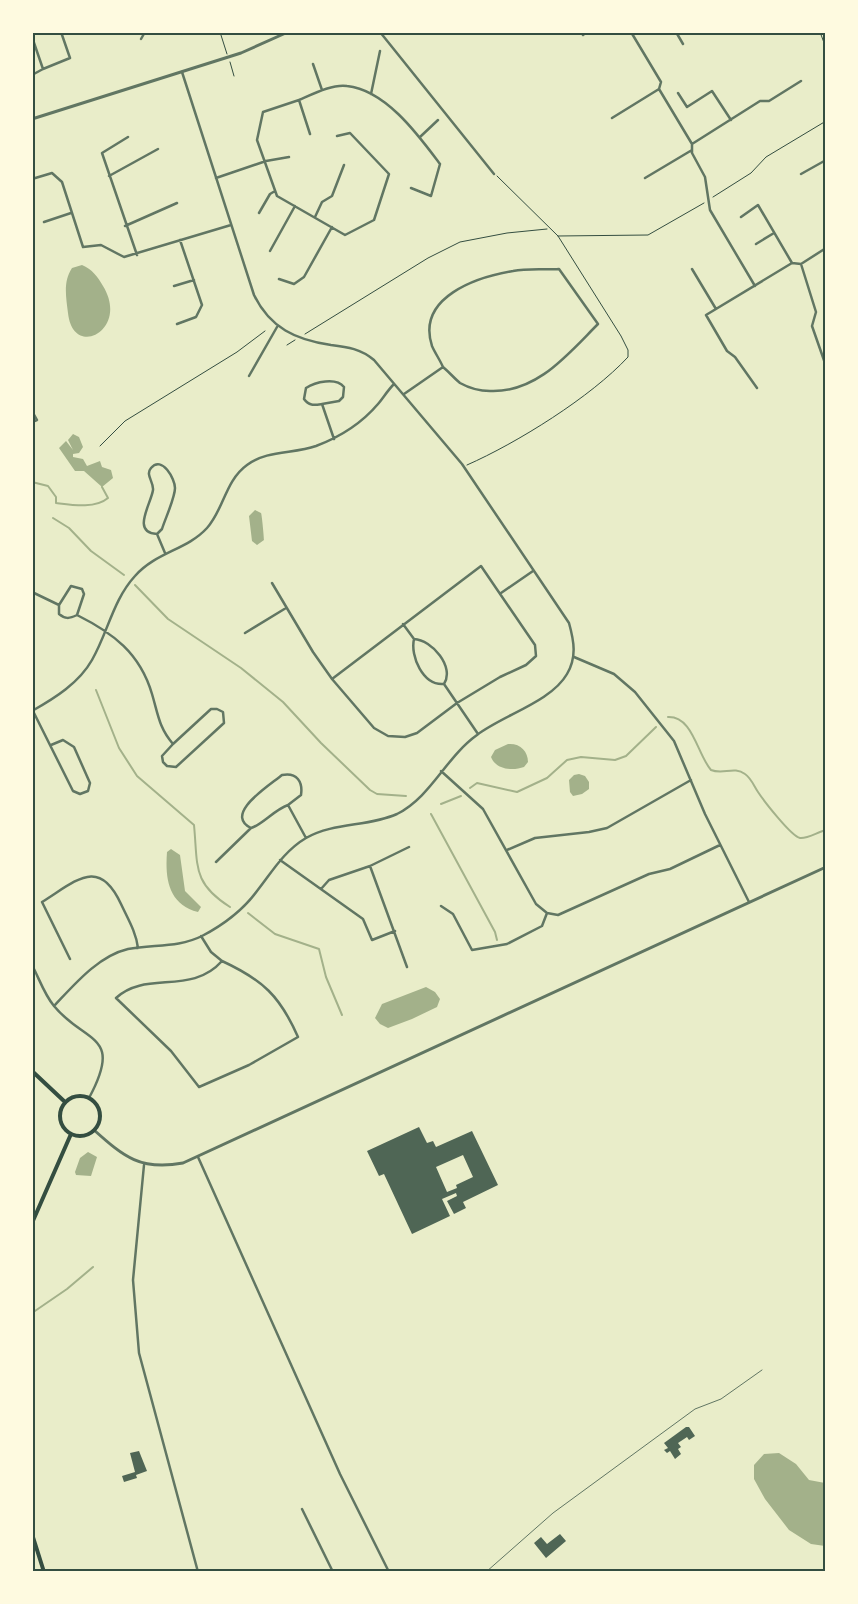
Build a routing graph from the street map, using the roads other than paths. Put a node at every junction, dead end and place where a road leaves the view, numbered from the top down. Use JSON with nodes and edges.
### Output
{"nodes":[{"id":1,"x":61,"y":32,"type":"edge"},
{"id":2,"x":145,"y":32,"type":"edge"},
{"id":3,"x":288,"y":32,"type":"edge"},
{"id":4,"x":380,"y":32,"type":"edge"},
{"id":5,"x":631,"y":32,"type":"edge"},
{"id":6,"x":676,"y":32,"type":"edge"},
{"id":7,"x":32,"y":37,"type":"edge"},
{"id":8,"x":141,"y":39,"type":"dead end"},
{"id":9,"x":34,"y":44,"type":"edge"},
{"id":10,"x":684,"y":44,"type":"dead end"},
{"id":11,"x":380,"y":51,"type":"dead end"},
{"id":12,"x":313,"y":64,"type":"dead end"},
{"id":13,"x":43,"y":68,"type":"junction"},
{"id":14,"x":182,"y":72,"type":"junction"},
{"id":15,"x":32,"y":75,"type":"edge"},
{"id":16,"x":800,"y":81,"type":"dead end"},
{"id":17,"x":659,"y":89,"type":"junction"},
{"id":18,"x":322,"y":90,"type":"junction"},
{"id":19,"x":678,"y":93,"type":"dead end"},
{"id":20,"x":371,"y":94,"type":"junction"},
{"id":21,"x":299,"y":100,"type":"junction"},
{"id":22,"x":612,"y":118,"type":"dead end"},
{"id":23,"x":32,"y":119,"type":"edge"},
{"id":24,"x":438,"y":120,"type":"dead end"},
{"id":25,"x":731,"y":120,"type":"junction"},
{"id":26,"x":310,"y":134,"type":"dead end"},
{"id":27,"x":337,"y":136,"type":"dead end"},
{"id":28,"x":128,"y":138,"type":"dead end"},
{"id":29,"x":420,"y":138,"type":"junction"},
{"id":30,"x":692,"y":144,"type":"junction"},
{"id":31,"x":158,"y":148,"type":"dead end"},
{"id":32,"x":692,"y":151,"type":"junction"},
{"id":33,"x":289,"y":157,"type":"dead end"},
{"id":34,"x":826,"y":160,"type":"edge"},
{"id":35,"x":266,"y":161,"type":"junction"},
{"id":36,"x":344,"y":165,"type":"dead end"},
{"id":37,"x":494,"y":174,"type":"road end"},
{"id":38,"x":801,"y":174,"type":"dead end"},
{"id":39,"x":109,"y":176,"type":"junction"},
{"id":40,"x":32,"y":178,"type":"edge"},
{"id":41,"x":216,"y":178,"type":"junction"},
{"id":42,"x":645,"y":178,"type":"dead end"},
{"id":43,"x":411,"y":188,"type":"dead end"},
{"id":44,"x":275,"y":191,"type":"junction"},
{"id":45,"x":177,"y":203,"type":"dead end"},
{"id":46,"x":295,"y":206,"type":"junction"},
{"id":47,"x":71,"y":213,"type":"junction"},
{"id":48,"x":259,"y":213,"type":"dead end"},
{"id":49,"x":315,"y":217,"type":"junction"},
{"id":50,"x":741,"y":217,"type":"dead end"},
{"id":51,"x":44,"y":222,"type":"dead end"},
{"id":52,"x":231,"y":225,"type":"junction"},
{"id":53,"x":125,"y":226,"type":"junction"},
{"id":54,"x":332,"y":227,"type":"junction"},
{"id":55,"x":774,"y":233,"type":"junction"},
{"id":56,"x":180,"y":240,"type":"junction"},
{"id":57,"x":756,"y":244,"type":"dead end"},
{"id":58,"x":826,"y":248,"type":"edge"},
{"id":59,"x":270,"y":251,"type":"dead end"},
{"id":60,"x":137,"y":255,"type":"junction"},
{"id":61,"x":792,"y":263,"type":"junction"},
{"id":62,"x":801,"y":264,"type":"junction"},
{"id":63,"x":692,"y":268,"type":"dead end"},
{"id":64,"x":279,"y":279,"type":"dead end"},
{"id":65,"x":194,"y":280,"type":"junction"},
{"id":66,"x":174,"y":286,"type":"dead end"},
{"id":67,"x":755,"y":286,"type":"junction"},
{"id":68,"x":716,"y":309,"type":"junction"},
{"id":69,"x":177,"y":324,"type":"dead end"},
{"id":70,"x":277,"y":327,"type":"junction"},
{"id":71,"x":443,"y":366,"type":"junction"},
{"id":72,"x":826,"y":366,"type":"edge"},
{"id":73,"x":249,"y":376,"type":"dead end"},
{"id":74,"x":394,"y":384,"type":"junction"},
{"id":75,"x":756,"y":388,"type":"dead end"},
{"id":76,"x":404,"y":394,"type":"junction"},
{"id":77,"x":322,"y":404,"type":"junction"},
{"id":78,"x":32,"y":411,"type":"edge"},
{"id":79,"x":32,"y":422,"type":"edge"},
{"id":80,"x":334,"y":438,"type":"junction"},
{"id":81,"x":157,"y":534,"type":"junction"},
{"id":82,"x":165,"y":552,"type":"junction"},
{"id":83,"x":533,"y":571,"type":"junction"},
{"id":84,"x":272,"y":583,"type":"dead end"},
{"id":85,"x":32,"y":592,"type":"edge"},
{"id":86,"x":501,"y":593,"type":"junction"},
{"id":87,"x":59,"y":605,"type":"junction"},
{"id":88,"x":286,"y":608,"type":"junction"},
{"id":89,"x":76,"y":615,"type":"junction"},
{"id":90,"x":403,"y":624,"type":"junction"},
{"id":91,"x":106,"y":630,"type":"junction"},
{"id":92,"x":245,"y":634,"type":"dead end"},
{"id":93,"x":414,"y":639,"type":"junction"},
{"id":94,"x":574,"y":657,"type":"junction"},
{"id":95,"x":332,"y":679,"type":"junction"},
{"id":96,"x":444,"y":684,"type":"junction"},
{"id":97,"x":457,"y":703,"type":"junction"},
{"id":98,"x":33,"y":711,"type":"edge"},
{"id":99,"x":478,"y":734,"type":"junction"},
{"id":100,"x":173,"y":744,"type":"junction"},
{"id":101,"x":51,"y":745,"type":"junction"},
{"id":102,"x":441,"y":771,"type":"junction"},
{"id":103,"x":691,"y":780,"type":"junction"},
{"id":104,"x":288,"y":805,"type":"junction"},
{"id":105,"x":251,"y":828,"type":"junction"},
{"id":106,"x":306,"y":838,"type":"junction"},
{"id":107,"x":720,"y":845,"type":"junction"},
{"id":108,"x":409,"y":847,"type":"dead end"},
{"id":109,"x":507,"y":850,"type":"junction"},
{"id":110,"x":280,"y":860,"type":"junction"},
{"id":111,"x":216,"y":862,"type":"dead end"},
{"id":112,"x":370,"y":866,"type":"junction"},
{"id":113,"x":826,"y":867,"type":"edge"},
{"id":114,"x":321,"y":889,"type":"junction"},
{"id":115,"x":749,"y":902,"type":"junction"},
{"id":116,"x":441,"y":906,"type":"dead end"},
{"id":117,"x":547,"y":913,"type":"junction"},
{"id":118,"x":395,"y":932,"type":"junction"},
{"id":119,"x":201,"y":936,"type":"junction"},
{"id":120,"x":138,"y":948,"type":"junction"},
{"id":121,"x":70,"y":959,"type":"dead end"},
{"id":122,"x":222,"y":961,"type":"junction"},
{"id":123,"x":32,"y":965,"type":"edge"},
{"id":124,"x":407,"y":967,"type":"dead end"},
{"id":125,"x":54,"y":1006,"type":"junction"},
{"id":126,"x":32,"y":1070,"type":"edge"},
{"id":127,"x":88,"y":1098,"type":"junction"},
{"id":128,"x":65,"y":1102,"type":"junction"},
{"id":129,"x":94,"y":1130,"type":"junction"},
{"id":130,"x":71,"y":1134,"type":"junction"},
{"id":131,"x":198,"y":1157,"type":"junction"},
{"id":132,"x":144,"y":1165,"type":"junction"},
{"id":133,"x":32,"y":1222,"type":"edge"},
{"id":134,"x":762,"y":1370,"type":"dead end"},
{"id":135,"x":302,"y":1509,"type":"dead end"},
{"id":136,"x":32,"y":1534,"type":"edge"},
{"id":137,"x":44,"y":1572,"type":"edge"},
{"id":138,"x":198,"y":1572,"type":"edge"},
{"id":139,"x":333,"y":1572,"type":"edge"},
{"id":140,"x":389,"y":1572,"type":"edge"},
{"id":141,"x":486,"y":1572,"type":"edge"}],
"edges":[{"from":1,"to":13,"type":"street"},
{"from":2,"to":8,"type":"street"},
{"from":3,"to":14,"type":"street"},
{"from":4,"to":37,"type":"street"},
{"from":5,"to":17,"type":"street"},
{"from":6,"to":10,"type":"street"},
{"from":7,"to":9,"type":"street"},
{"from":9,"to":13,"type":"street"},
{"from":11,"to":20,"type":"street"},
{"from":12,"to":18,"type":"street"},
{"from":13,"to":15,"type":"street"},
{"from":14,"to":23,"type":"street"},
{"from":14,"to":41,"type":"street"},
{"from":16,"to":25,"type":"street"},
{"from":17,"to":22,"type":"street"},
{"from":17,"to":30,"type":"street"},
{"from":18,"to":20,"type":"street"},
{"from":18,"to":21,"type":"street"},
{"from":19,"to":25,"type":"street"},
{"from":20,"to":29,"type":"street"},
{"from":21,"to":26,"type":"street"},
{"from":21,"to":35,"type":"street"},
{"from":24,"to":29,"type":"street"},
{"from":25,"to":30,"type":"street"},
{"from":27,"to":54,"type":"street"},
{"from":28,"to":39,"type":"street"},
{"from":29,"to":43,"type":"street"},
{"from":30,"to":32,"type":"street"},
{"from":31,"to":39,"type":"street"},
{"from":32,"to":42,"type":"street"},
{"from":32,"to":67,"type":"street"},
{"from":33,"to":35,"type":"street"},
{"from":34,"to":38,"type":"street"},
{"from":35,"to":41,"type":"street"},
{"from":35,"to":44,"type":"street"},
{"from":36,"to":49,"type":"street"},
{"from":39,"to":53,"type":"street"},
{"from":40,"to":47,"type":"street"},
{"from":41,"to":52,"type":"street"},
{"from":44,"to":46,"type":"street"},
{"from":44,"to":48,"type":"street"},
{"from":45,"to":53,"type":"street"},
{"from":46,"to":49,"type":"street"},
{"from":46,"to":59,"type":"street"},
{"from":47,"to":51,"type":"street"},
{"from":47,"to":60,"type":"street"},
{"from":49,"to":54,"type":"street"},
{"from":50,"to":55,"type":"street"},
{"from":52,"to":56,"type":"street"},
{"from":52,"to":70,"type":"street"},
{"from":53,"to":60,"type":"street"},
{"from":54,"to":64,"type":"street"},
{"from":55,"to":57,"type":"street"},
{"from":55,"to":61,"type":"street"},
{"from":56,"to":60,"type":"street"},
{"from":56,"to":65,"type":"street"},
{"from":58,"to":62,"type":"street"},
{"from":61,"to":62,"type":"street"},
{"from":61,"to":67,"type":"street"},
{"from":62,"to":72,"type":"street"},
{"from":63,"to":68,"type":"street"},
{"from":65,"to":66,"type":"street"},
{"from":65,"to":69,"type":"street"},
{"from":67,"to":68,"type":"street"},
{"from":68,"to":75,"type":"street"},
{"from":70,"to":73,"type":"street"},
{"from":70,"to":74,"type":"street"},
{"from":71,"to":71,"type":"street"},
{"from":71,"to":76,"type":"street"},
{"from":74,"to":76,"type":"street"},
{"from":74,"to":80,"type":"street"},
{"from":76,"to":83,"type":"street"},
{"from":77,"to":77,"type":"street"},
{"from":77,"to":80,"type":"street"},
{"from":78,"to":79,"type":"street"},
{"from":80,"to":82,"type":"street"},
{"from":81,"to":81,"type":"street"},
{"from":81,"to":82,"type":"street"},
{"from":82,"to":91,"type":"street"},
{"from":83,"to":86,"type":"street"},
{"from":83,"to":94,"type":"street"},
{"from":84,"to":88,"type":"street"},
{"from":85,"to":87,"type":"street"},
{"from":86,"to":90,"type":"street"},
{"from":86,"to":97,"type":"street"},
{"from":87,"to":89,"type":"street"},
{"from":87,"to":89,"type":"street"},
{"from":88,"to":92,"type":"street"},
{"from":88,"to":95,"type":"street"},
{"from":89,"to":91,"type":"street"},
{"from":90,"to":93,"type":"street"},
{"from":90,"to":95,"type":"street"},
{"from":91,"to":98,"type":"street"},
{"from":91,"to":100,"type":"street"},
{"from":93,"to":96,"type":"street"},
{"from":93,"to":96,"type":"street"},
{"from":94,"to":99,"type":"street"},
{"from":94,"to":103,"type":"street"},
{"from":95,"to":97,"type":"street"},
{"from":96,"to":97,"type":"street"},
{"from":97,"to":99,"type":"street"},
{"from":98,"to":101,"type":"street"},
{"from":99,"to":102,"type":"street"},
{"from":100,"to":100,"type":"street"},
{"from":101,"to":101,"type":"street"},
{"from":102,"to":106,"type":"street"},
{"from":102,"to":109,"type":"street"},
{"from":103,"to":107,"type":"street"},
{"from":103,"to":109,"type":"street"},
{"from":104,"to":105,"type":"street"},
{"from":104,"to":105,"type":"street"},
{"from":104,"to":106,"type":"street"},
{"from":105,"to":111,"type":"street"},
{"from":106,"to":110,"type":"street"},
{"from":107,"to":115,"type":"street"},
{"from":107,"to":117,"type":"street"},
{"from":108,"to":112,"type":"street"},
{"from":109,"to":117,"type":"street"},
{"from":110,"to":114,"type":"street"},
{"from":110,"to":119,"type":"street"},
{"from":112,"to":114,"type":"street"},
{"from":112,"to":118,"type":"street"},
{"from":113,"to":115,"type":"street"},
{"from":114,"to":118,"type":"street"},
{"from":115,"to":131,"type":"street"},
{"from":116,"to":117,"type":"street"},
{"from":118,"to":124,"type":"street"},
{"from":119,"to":120,"type":"street"},
{"from":119,"to":122,"type":"street"},
{"from":120,"to":121,"type":"street"},
{"from":120,"to":125,"type":"street"},
{"from":122,"to":122,"type":"street"},
{"from":123,"to":125,"type":"street"},
{"from":125,"to":127,"type":"street"},
{"from":126,"to":128,"type":"main road"},
{"from":127,"to":128,"type":"main road"},
{"from":127,"to":129,"type":"main road"},
{"from":128,"to":130,"type":"main road"},
{"from":129,"to":130,"type":"main road"},
{"from":129,"to":132,"type":"street"},
{"from":130,"to":133,"type":"main road"},
{"from":131,"to":132,"type":"street"},
{"from":131,"to":140,"type":"street"},
{"from":132,"to":138,"type":"street"},
{"from":134,"to":141,"type":"lane"},
{"from":135,"to":139,"type":"street"},
{"from":136,"to":137,"type":"main road"}]}
